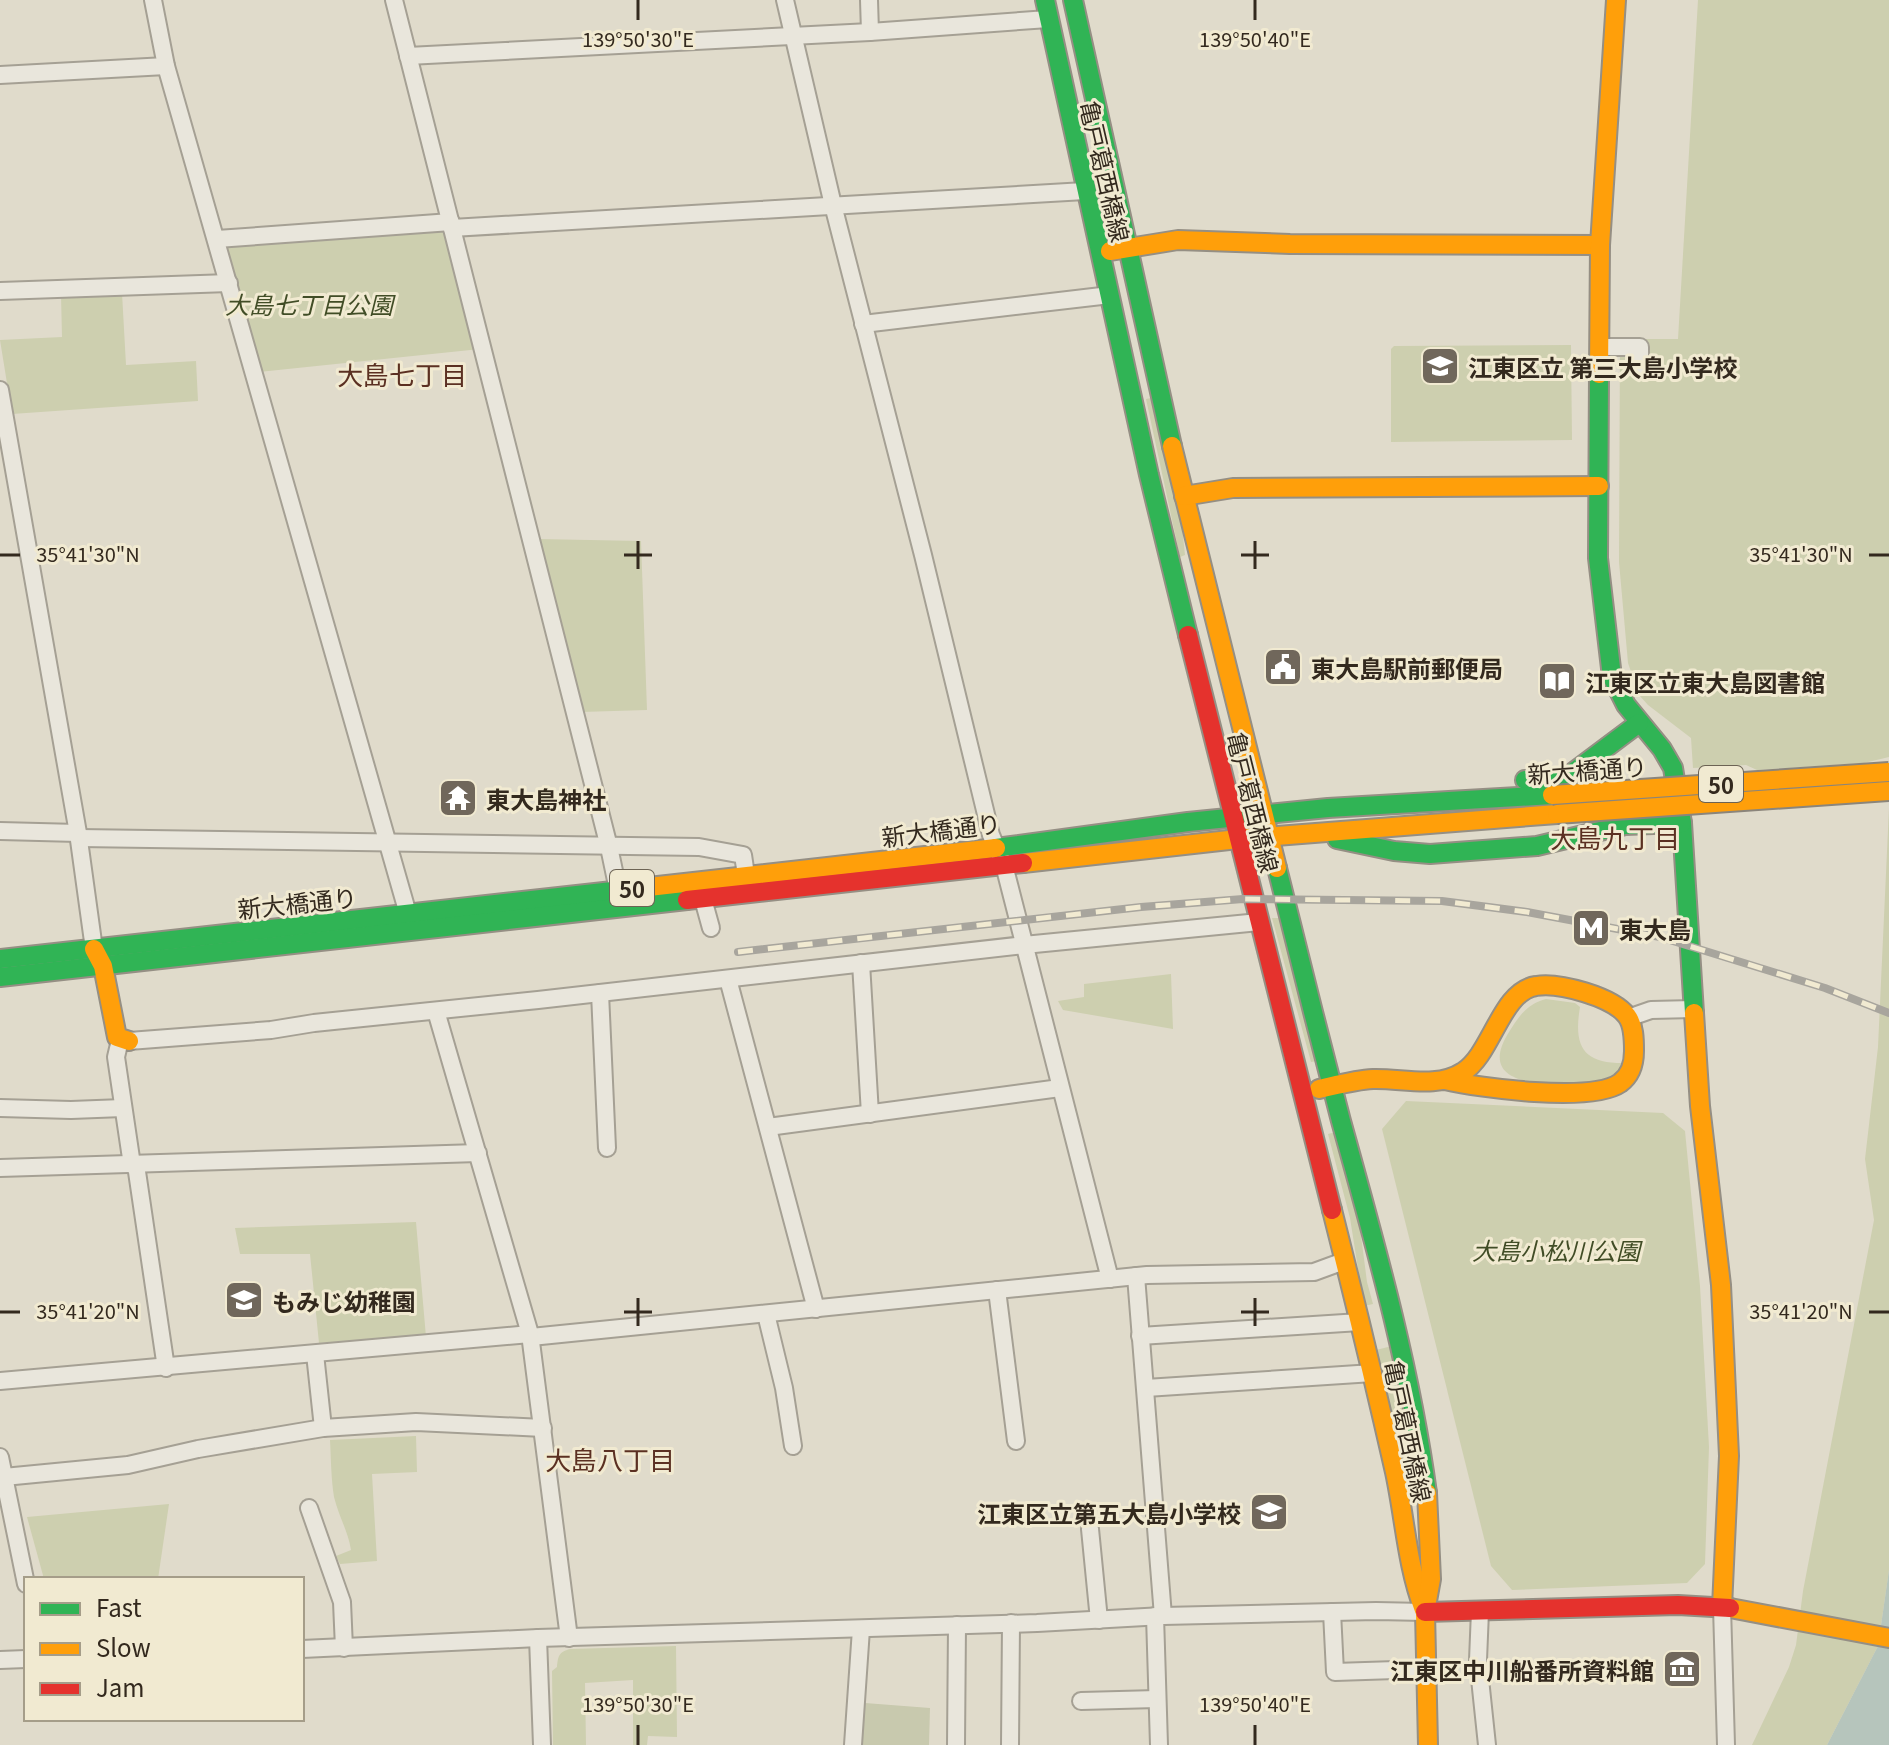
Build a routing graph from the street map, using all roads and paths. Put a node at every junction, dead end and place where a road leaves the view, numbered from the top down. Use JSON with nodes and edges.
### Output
{"nodes":[{"id":1,"x":153,"y":0,"type":"edge"},
{"id":2,"x":394,"y":0,"type":"edge"},
{"id":3,"x":785,"y":0,"type":"edge"},
{"id":4,"x":869,"y":0,"type":"edge"},
{"id":5,"x":1616,"y":0,"type":"edge"},
{"id":6,"x":1079,"y":1,"type":"edge"},
{"id":7,"x":1047,"y":9,"type":"edge"},
{"id":8,"x":870,"y":32,"type":"junction"},
{"id":9,"x":794,"y":36,"type":"junction"},
{"id":10,"x":408,"y":56,"type":"junction"},
{"id":11,"x":166,"y":66,"type":"junction"},
{"id":12,"x":0,"y":75,"type":"edge"},
{"id":13,"x":1085,"y":191,"type":"junction"},
{"id":14,"x":833,"y":205,"type":"junction"},
{"id":15,"x":452,"y":225,"type":"junction"},
{"id":16,"x":217,"y":239,"type":"junction"},
{"id":17,"x":1600,"y":245,"type":"junction"},
{"id":18,"x":1126,"y":247,"type":"junction"},
{"id":19,"x":1099,"y":253,"type":"junction"},
{"id":20,"x":229,"y":283,"type":"junction"},
{"id":21,"x":0,"y":291,"type":"edge"},
{"id":22,"x":1110,"y":295,"type":"junction"},
{"id":23,"x":863,"y":324,"type":"junction"},
{"id":24,"x":1599,"y":347,"type":"junction"},
{"id":25,"x":1640,"y":368,"type":"dead end"},
{"id":26,"x":0,"y":390,"type":"edge"},
{"id":27,"x":1599,"y":486,"type":"junction"},
{"id":28,"x":1184,"y":496,"type":"junction"},
{"id":29,"x":9,"y":504,"type":"edge"},
{"id":30,"x":1639,"y":723,"type":"junction"},
{"id":31,"x":1889,"y":772,"type":"edge"},
{"id":32,"x":1889,"y":791,"type":"edge"},
{"id":33,"x":1328,"y":808,"type":"junction"},
{"id":34,"x":1263,"y":814,"type":"junction"},
{"id":35,"x":1233,"y":818,"type":"junction"},
{"id":36,"x":1682,"y":823,"type":"junction"},
{"id":37,"x":0,"y":831,"type":"edge"},
{"id":38,"x":1314,"y":832,"type":"junction"},
{"id":39,"x":79,"y":835,"type":"junction"},
{"id":40,"x":1269,"y":836,"type":"junction"},
{"id":41,"x":1238,"y":839,"type":"junction"},
{"id":42,"x":389,"y":843,"type":"junction"},
{"id":43,"x":609,"y":847,"type":"junction"},
{"id":44,"x":995,"y":847,"type":"junction"},
{"id":45,"x":1004,"y":865,"type":"junction"},
{"id":46,"x":746,"y":875,"type":"junction"},
{"id":47,"x":618,"y":890,"type":"junction"},
{"id":48,"x":703,"y":899,"type":"junction"},
{"id":49,"x":408,"y":914,"type":"junction"},
{"id":50,"x":1259,"y":922,"type":"junction"},
{"id":51,"x":711,"y":928,"type":"dead end"},
{"id":52,"x":1024,"y":945,"type":"junction"},
{"id":53,"x":94,"y":949,"type":"junction"},
{"id":54,"x":0,"y":959,"type":"edge"},
{"id":55,"x":861,"y":963,"type":"junction"},
{"id":56,"x":103,"y":966,"type":"junction"},
{"id":57,"x":0,"y":977,"type":"edge"},
{"id":58,"x":728,"y":979,"type":"junction"},
{"id":59,"x":600,"y":993,"type":"junction"},
{"id":60,"x":1694,"y":1009,"type":"junction"},
{"id":61,"x":436,"y":1011,"type":"junction"},
{"id":62,"x":1628,"y":1018,"type":"junction"},
{"id":63,"x":1496,"y":1030,"type":"junction"},
{"id":64,"x":125,"y":1041,"type":"junction"},
{"id":65,"x":1445,"y":1080,"type":"junction"},
{"id":66,"x":1332,"y":1086,"type":"junction"},
{"id":67,"x":1060,"y":1088,"type":"junction"},
{"id":68,"x":1527,"y":1090,"type":"junction"},
{"id":69,"x":1303,"y":1093,"type":"junction"},
{"id":70,"x":0,"y":1108,"type":"edge"},
{"id":71,"x":123,"y":1108,"type":"junction"},
{"id":72,"x":870,"y":1114,"type":"junction"},
{"id":73,"x":768,"y":1127,"type":"junction"},
{"id":74,"x":607,"y":1148,"type":"dead end"},
{"id":75,"x":478,"y":1153,"type":"junction"},
{"id":76,"x":134,"y":1165,"type":"junction"},
{"id":77,"x":0,"y":1168,"type":"edge"},
{"id":78,"x":1344,"y":1261,"type":"junction"},
{"id":79,"x":1136,"y":1276,"type":"junction"},
{"id":80,"x":1110,"y":1279,"type":"junction"},
{"id":81,"x":997,"y":1290,"type":"junction"},
{"id":82,"x":1388,"y":1293,"type":"junction"},
{"id":83,"x":816,"y":1309,"type":"junction"},
{"id":84,"x":766,"y":1314,"type":"junction"},
{"id":85,"x":1359,"y":1318,"type":"junction"},
{"id":86,"x":531,"y":1336,"type":"junction"},
{"id":87,"x":1140,"y":1336,"type":"junction"},
{"id":88,"x":1366,"y":1344,"type":"junction"},
{"id":89,"x":1401,"y":1349,"type":"junction"},
{"id":90,"x":315,"y":1354,"type":"junction"},
{"id":91,"x":166,"y":1368,"type":"junction"},
{"id":92,"x":1373,"y":1373,"type":"junction"},
{"id":93,"x":0,"y":1381,"type":"edge"},
{"id":94,"x":1146,"y":1388,"type":"junction"},
{"id":95,"x":323,"y":1428,"type":"junction"},
{"id":96,"x":543,"y":1428,"type":"junction"},
{"id":97,"x":1016,"y":1441,"type":"dead end"},
{"id":98,"x":793,"y":1446,"type":"dead end"},
{"id":99,"x":0,"y":1457,"type":"edge"},
{"id":100,"x":4,"y":1477,"type":"junction"},
{"id":101,"x":309,"y":1508,"type":"dead end"},
{"id":102,"x":1090,"y":1529,"type":"dead end"},
{"id":103,"x":25,"y":1577,"type":"edge"},
{"id":104,"x":1722,"y":1607,"type":"junction"},
{"id":105,"x":1480,"y":1611,"type":"junction"},
{"id":106,"x":1332,"y":1612,"type":"junction"},
{"id":107,"x":1425,"y":1612,"type":"junction"},
{"id":108,"x":1159,"y":1616,"type":"junction"},
{"id":109,"x":1099,"y":1620,"type":"junction"},
{"id":110,"x":1011,"y":1623,"type":"junction"},
{"id":111,"x":957,"y":1625,"type":"junction"},
{"id":112,"x":861,"y":1629,"type":"junction"},
{"id":113,"x":538,"y":1638,"type":"junction"},
{"id":114,"x":569,"y":1638,"type":"junction"},
{"id":115,"x":1889,"y":1638,"type":"edge"},
{"id":116,"x":344,"y":1648,"type":"junction"},
{"id":117,"x":304,"y":1649,"type":"edge"},
{"id":118,"x":24,"y":1659,"type":"edge"},
{"id":119,"x":0,"y":1660,"type":"edge"},
{"id":120,"x":1426,"y":1669,"type":"junction"},
{"id":121,"x":1157,"y":1699,"type":"junction"},
{"id":122,"x":1081,"y":1701,"type":"dead end"},
{"id":123,"x":542,"y":1745,"type":"edge"},
{"id":124,"x":853,"y":1745,"type":"edge"},
{"id":125,"x":956,"y":1745,"type":"edge"},
{"id":126,"x":1010,"y":1745,"type":"edge"},
{"id":127,"x":1159,"y":1745,"type":"edge"},
{"id":128,"x":1428,"y":1745,"type":"edge"},
{"id":129,"x":1487,"y":1745,"type":"edge"},
{"id":130,"x":1726,"y":1745,"type":"edge"}],
"edges":[{"from":1,"to":11,"type":"street"},
{"from":2,"to":10,"type":"street"},
{"from":3,"to":9,"type":"street"},
{"from":4,"to":8,"type":"street"},
{"from":5,"to":17,"type":"main road"},
{"from":6,"to":18,"type":"main road","name":"亀戸葛西橋線"},
{"from":7,"to":8,"type":"street"},
{"from":7,"to":13,"type":"main road","name":"亀戸葛西橋線"},
{"from":8,"to":9,"type":"street"},
{"from":9,"to":10,"type":"street"},
{"from":9,"to":14,"type":"street"},
{"from":10,"to":15,"type":"street"},
{"from":11,"to":12,"type":"street"},
{"from":11,"to":16,"type":"street"},
{"from":13,"to":14,"type":"street"},
{"from":13,"to":19,"type":"main road","name":"亀戸葛西橋線"},
{"from":14,"to":15,"type":"street"},
{"from":14,"to":23,"type":"street"},
{"from":15,"to":16,"type":"street"},
{"from":15,"to":43,"type":"street"},
{"from":16,"to":20,"type":"street"},
{"from":17,"to":18,"type":"main road"},
{"from":17,"to":24,"type":"main road"},
{"from":18,"to":19,"type":"main road"},
{"from":18,"to":28,"type":"main road","name":"亀戸葛西橋線"},
{"from":19,"to":22,"type":"main road","name":"亀戸葛西橋線"},
{"from":20,"to":21,"type":"street"},
{"from":20,"to":42,"type":"street"},
{"from":22,"to":23,"type":"street"},
{"from":22,"to":35,"type":"main road","name":"亀戸葛西橋線"},
{"from":23,"to":44,"type":"street"},
{"from":24,"to":25,"type":"street"},
{"from":24,"to":27,"type":"main road"},
{"from":26,"to":29,"type":"street"},
{"from":27,"to":28,"type":"main road"},
{"from":27,"to":30,"type":"main road"},
{"from":28,"to":34,"type":"main road","name":"亀戸葛西橋線"},
{"from":29,"to":39,"type":"street"},
{"from":30,"to":33,"type":"main road"},
{"from":30,"to":36,"type":"main road"},
{"from":31,"to":33,"type":"main road","name":"新大橋通り","number":"50","bridge":true},
{"from":32,"to":38,"type":"main road","name":"新大橋通り","number":"50","bridge":true},
{"from":33,"to":34,"type":"main road","name":"新大橋通り","number":"50"},
{"from":34,"to":35,"type":"main road","name":"新大橋通り","number":"50"},
{"from":34,"to":40,"type":"main road","name":"亀戸葛西橋線"},
{"from":35,"to":41,"type":"main road","name":"亀戸葛西橋線"},
{"from":35,"to":44,"type":"main road","name":"新大橋通り","number":"50"},
{"from":36,"to":38,"type":"main road"},
{"from":36,"to":60,"type":"main road"},
{"from":37,"to":39,"type":"street"},
{"from":38,"to":40,"type":"main road","name":"新大橋通り","number":"50"},
{"from":39,"to":42,"type":"street"},
{"from":39,"to":53,"type":"street"},
{"from":40,"to":41,"type":"main road","name":"新大橋通り","number":"50"},
{"from":40,"to":66,"type":"main road","name":"亀戸葛西橋線"},
{"from":41,"to":45,"type":"main road","name":"新大橋通り","number":"50"},
{"from":41,"to":50,"type":"main road","name":"亀戸葛西橋線"},
{"from":42,"to":43,"type":"street"},
{"from":42,"to":49,"type":"street"},
{"from":43,"to":46,"type":"street"},
{"from":43,"to":47,"type":"street"},
{"from":44,"to":45,"type":"street"},
{"from":44,"to":46,"type":"main road","name":"新大橋通り","number":"50"},
{"from":45,"to":48,"type":"main road","name":"新大橋通り","number":"50"},
{"from":45,"to":52,"type":"street"},
{"from":46,"to":47,"type":"main road","name":"新大橋通り","number":"50"},
{"from":47,"to":49,"type":"main road","name":"新大橋通り","number":"50"},
{"from":48,"to":51,"type":"street"},
{"from":48,"to":56,"type":"main road","name":"新大橋通り","number":"50"},
{"from":49,"to":53,"type":"main road","name":"新大橋通り","number":"50"},
{"from":50,"to":52,"type":"street"},
{"from":50,"to":69,"type":"main road","name":"亀戸葛西橋線"},
{"from":52,"to":55,"type":"street"},
{"from":52,"to":67,"type":"street"},
{"from":53,"to":54,"type":"main road","name":"新大橋通り","number":"50"},
{"from":53,"to":56,"type":"main road"},
{"from":55,"to":58,"type":"street"},
{"from":55,"to":72,"type":"street"},
{"from":56,"to":57,"type":"main road","name":"新大橋通り","number":"50"},
{"from":56,"to":64,"type":"main road"},
{"from":58,"to":59,"type":"street"},
{"from":58,"to":73,"type":"street"},
{"from":59,"to":61,"type":"street"},
{"from":59,"to":74,"type":"street"},
{"from":60,"to":62,"type":"street"},
{"from":60,"to":104,"type":"main road"},
{"from":61,"to":64,"type":"street"},
{"from":61,"to":75,"type":"street"},
{"from":62,"to":63,"type":"main road"},
{"from":62,"to":68,"type":"main road"},
{"from":63,"to":65,"type":"main road"},
{"from":63,"to":68,"type":"main road"},
{"from":64,"to":71,"type":"street"},
{"from":65,"to":66,"type":"main road"},
{"from":65,"to":68,"type":"main road"},
{"from":66,"to":69,"type":"main road"},
{"from":66,"to":82,"type":"main road","name":"亀戸葛西橋線"},
{"from":67,"to":72,"type":"street"},
{"from":67,"to":80,"type":"street"},
{"from":69,"to":78,"type":"main road","name":"亀戸葛西橋線"},
{"from":70,"to":71,"type":"street"},
{"from":71,"to":76,"type":"street"},
{"from":72,"to":73,"type":"street"},
{"from":73,"to":83,"type":"street"},
{"from":75,"to":76,"type":"street"},
{"from":75,"to":86,"type":"street"},
{"from":76,"to":77,"type":"street"},
{"from":76,"to":91,"type":"street"},
{"from":78,"to":79,"type":"street"},
{"from":78,"to":85,"type":"main road","name":"亀戸葛西橋線"},
{"from":79,"to":80,"type":"street"},
{"from":79,"to":87,"type":"street"},
{"from":80,"to":81,"type":"street"},
{"from":81,"to":83,"type":"street"},
{"from":81,"to":97,"type":"street"},
{"from":82,"to":85,"type":"main road"},
{"from":82,"to":89,"type":"main road","name":"亀戸葛西橋線"},
{"from":83,"to":84,"type":"street"},
{"from":84,"to":86,"type":"street"},
{"from":84,"to":98,"type":"street"},
{"from":85,"to":87,"type":"street"},
{"from":85,"to":88,"type":"main road","name":"亀戸葛西橋線"},
{"from":86,"to":90,"type":"street"},
{"from":86,"to":96,"type":"street"},
{"from":87,"to":94,"type":"street"},
{"from":88,"to":89,"type":"main road"},
{"from":88,"to":92,"type":"main road","name":"亀戸葛西橋線"},
{"from":89,"to":107,"type":"main road","name":"亀戸葛西橋線"},
{"from":90,"to":91,"type":"street"},
{"from":90,"to":95,"type":"street"},
{"from":91,"to":93,"type":"street"},
{"from":92,"to":94,"type":"street"},
{"from":92,"to":107,"type":"main road","name":"亀戸葛西橋線"},
{"from":94,"to":108,"type":"street"},
{"from":95,"to":96,"type":"street"},
{"from":95,"to":100,"type":"street"},
{"from":96,"to":114,"type":"street"},
{"from":99,"to":100,"type":"street"},
{"from":100,"to":103,"type":"street"},
{"from":101,"to":116,"type":"street"},
{"from":102,"to":109,"type":"street"},
{"from":104,"to":105,"type":"main road"},
{"from":104,"to":115,"type":"main road"},
{"from":104,"to":130,"type":"street"},
{"from":105,"to":107,"type":"main road"},
{"from":105,"to":129,"type":"street"},
{"from":106,"to":107,"type":"street"},
{"from":106,"to":108,"type":"street"},
{"from":106,"to":120,"type":"street"},
{"from":107,"to":120,"type":"main road","name":"亀戸葛西橋線"},
{"from":108,"to":109,"type":"street"},
{"from":108,"to":121,"type":"street"},
{"from":109,"to":110,"type":"street"},
{"from":110,"to":111,"type":"street"},
{"from":110,"to":126,"type":"street"},
{"from":111,"to":112,"type":"street"},
{"from":111,"to":125,"type":"street"},
{"from":112,"to":114,"type":"street"},
{"from":112,"to":124,"type":"street"},
{"from":113,"to":114,"type":"street"},
{"from":113,"to":116,"type":"street"},
{"from":113,"to":123,"type":"street"},
{"from":116,"to":117,"type":"street"},
{"from":118,"to":119,"type":"street"},
{"from":120,"to":128,"type":"main road","name":"亀戸葛西橋線"},
{"from":121,"to":122,"type":"street"},
{"from":121,"to":127,"type":"street"}]}
